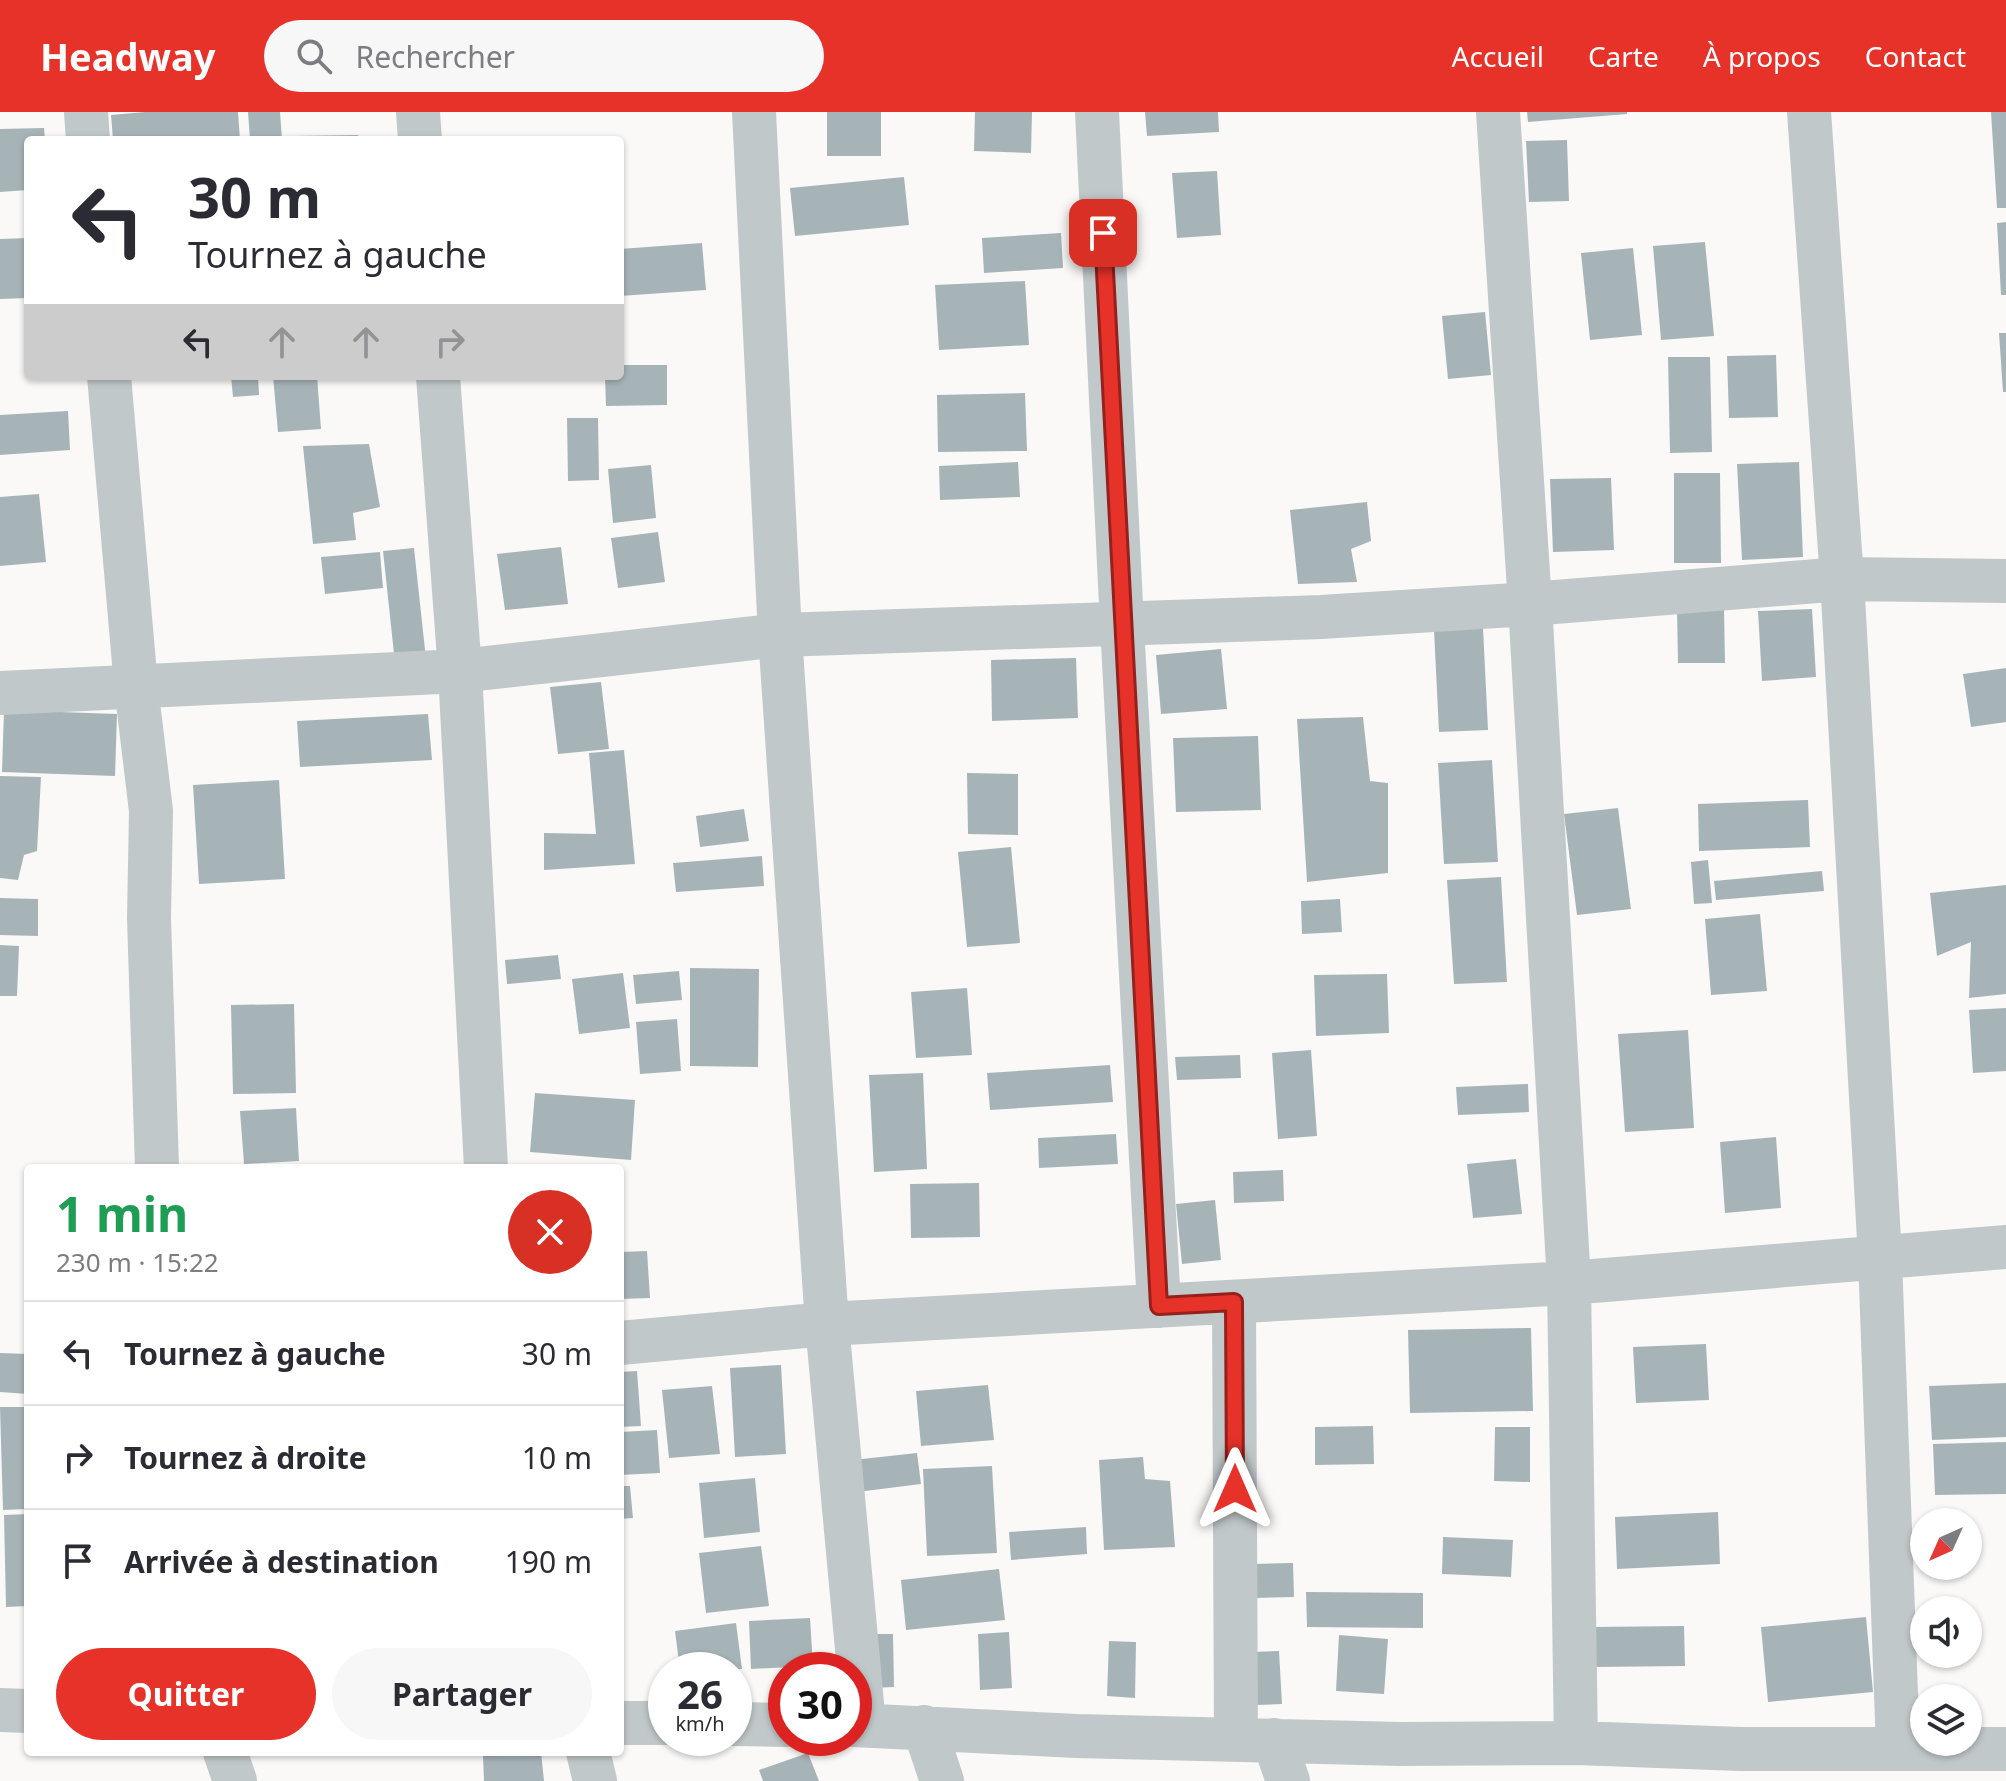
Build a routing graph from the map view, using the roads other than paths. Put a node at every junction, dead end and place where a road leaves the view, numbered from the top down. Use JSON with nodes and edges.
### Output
{"nodes":[{"id":1,"x":86,"y":112,"type":"edge"},
{"id":2,"x":418,"y":112,"type":"edge"},
{"id":3,"x":754,"y":112,"type":"edge"},
{"id":4,"x":1097,"y":112,"type":"edge"},
{"id":5,"x":1498,"y":112,"type":"edge"},
{"id":6,"x":1809,"y":112,"type":"edge"},
{"id":7,"x":88,"y":136,"type":"edge"},
{"id":8,"x":420,"y":136,"type":"edge"},
{"id":9,"x":109,"y":380,"type":"edge"},
{"id":10,"x":438,"y":380,"type":"edge"},
{"id":11,"x":1842,"y":579,"type":"junction"},
{"id":12,"x":2006,"y":581,"type":"edge"},
{"id":13,"x":1530,"y":604,"type":"junction"},
{"id":14,"x":1122,"y":625,"type":"junction"},
{"id":15,"x":780,"y":635,"type":"junction"},
{"id":16,"x":460,"y":671,"type":"junction"},
{"id":17,"x":136,"y":686,"type":"junction"},
{"id":18,"x":0,"y":693,"type":"edge"},
{"id":19,"x":157,"y":1164,"type":"edge"},
{"id":20,"x":486,"y":1164,"type":"edge"},
{"id":21,"x":2006,"y":1247,"type":"edge"},
{"id":22,"x":1880,"y":1258,"type":"junction"},
{"id":23,"x":1569,"y":1283,"type":"junction"},
{"id":24,"x":1234,"y":1302,"type":"junction"},
{"id":25,"x":1159,"y":1306,"type":"junction"},
{"id":26,"x":827,"y":1324,"type":"junction"},
{"id":27,"x":624,"y":1343,"type":"edge"},
{"id":28,"x":853,"y":1652,"type":"edge"},
{"id":29,"x":0,"y":1710,"type":"edge"},
{"id":30,"x":24,"y":1711,"type":"edge"},
{"id":31,"x":624,"y":1723,"type":"edge"},
{"id":32,"x":648,"y":1723,"type":"edge"},
{"id":33,"x":872,"y":1725,"type":"edge"},
{"id":34,"x":924,"y":1727,"type":"junction"},
{"id":35,"x":1255,"y":1739,"type":"junction"},
{"id":36,"x":1576,"y":1743,"type":"junction"},
{"id":37,"x":1898,"y":1748,"type":"junction"},
{"id":38,"x":2006,"y":1749,"type":"edge"},
{"id":39,"x":226,"y":1756,"type":"edge"},
{"id":40,"x":589,"y":1756,"type":"edge"},
{"id":41,"x":235,"y":1781,"type":"edge"},
{"id":42,"x":595,"y":1781,"type":"edge"},
{"id":43,"x":942,"y":1781,"type":"edge"},
{"id":44,"x":1288,"y":1781,"type":"edge"}],
"edges":[{"from":1,"to":7,"type":"street"},
{"from":2,"to":8,"type":"street"},
{"from":3,"to":15,"type":"street"},
{"from":4,"to":14,"type":"street"},
{"from":5,"to":13,"type":"street"},
{"from":6,"to":11,"type":"street"},
{"from":9,"to":17,"type":"street"},
{"from":10,"to":16,"type":"street"},
{"from":11,"to":12,"type":"street"},
{"from":11,"to":13,"type":"street"},
{"from":11,"to":22,"type":"street"},
{"from":13,"to":14,"type":"street"},
{"from":13,"to":23,"type":"street"},
{"from":14,"to":15,"type":"street"},
{"from":14,"to":25,"type":"street"},
{"from":15,"to":16,"type":"street"},
{"from":15,"to":26,"type":"street"},
{"from":16,"to":17,"type":"street"},
{"from":16,"to":20,"type":"street"},
{"from":17,"to":18,"type":"street"},
{"from":17,"to":19,"type":"street"},
{"from":21,"to":22,"type":"street"},
{"from":22,"to":23,"type":"street"},
{"from":22,"to":37,"type":"street"},
{"from":23,"to":24,"type":"street"},
{"from":23,"to":36,"type":"street"},
{"from":24,"to":25,"type":"street"},
{"from":24,"to":35,"type":"street"},
{"from":25,"to":26,"type":"street"},
{"from":26,"to":27,"type":"street"},
{"from":26,"to":28,"type":"street"},
{"from":29,"to":30,"type":"street"},
{"from":31,"to":32,"type":"street"},
{"from":33,"to":34,"type":"street"},
{"from":34,"to":35,"type":"street"},
{"from":34,"to":43,"type":"street"},
{"from":35,"to":36,"type":"street"},
{"from":35,"to":44,"type":"street"},
{"from":36,"to":37,"type":"street"},
{"from":37,"to":38,"type":"street"},
{"from":39,"to":41,"type":"street"},
{"from":40,"to":42,"type":"street"}]}
